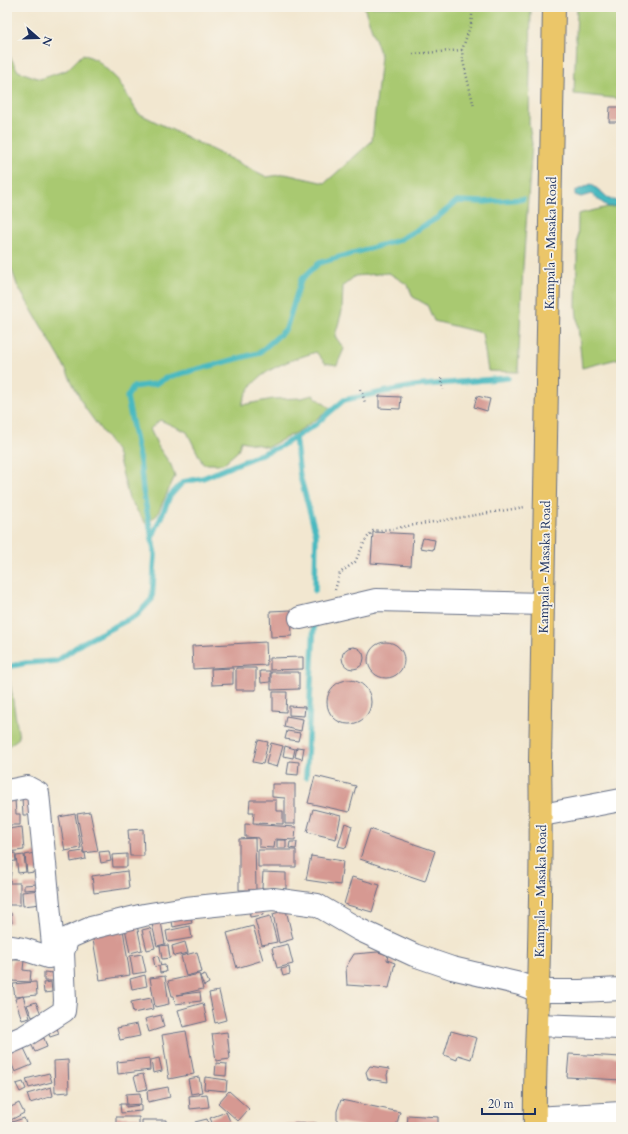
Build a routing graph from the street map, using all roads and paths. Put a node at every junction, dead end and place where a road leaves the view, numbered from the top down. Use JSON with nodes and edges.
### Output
{"nodes":[{"id":1,"x":473,"y":7,"type":"edge"},
{"id":2,"x":554,"y":7,"type":"edge"},
{"id":3,"x":462,"y":50,"type":"junction"},
{"id":4,"x":413,"y":54,"type":"dead end"},
{"id":5,"x":474,"y":107,"type":"dead end"},
{"id":6,"x":442,"y":378,"type":"dead end"},
{"id":7,"x":361,"y":388,"type":"dead end"},
{"id":8,"x":443,"y":390,"type":"dead end"},
{"id":9,"x":365,"y":403,"type":"dead end"},
{"id":10,"x":545,"y":504,"type":"junction"},
{"id":11,"x":334,"y":592,"type":"dead end"},
{"id":12,"x":543,"y":604,"type":"junction"},
{"id":13,"x":300,"y":618,"type":"dead end"},
{"id":14,"x":7,"y":791,"type":"edge"},
{"id":15,"x":621,"y":800,"type":"edge"},
{"id":16,"x":542,"y":815,"type":"junction"},
{"id":17,"x":7,"y":946,"type":"edge"},
{"id":18,"x":59,"y":953,"type":"junction"},
{"id":19,"x":621,"y":989,"type":"edge"},
{"id":20,"x":538,"y":992,"type":"junction"},
{"id":21,"x":537,"y":1025,"type":"junction"},
{"id":22,"x":621,"y":1028,"type":"edge"},
{"id":23,"x":7,"y":1044,"type":"edge"},
{"id":24,"x":621,"y":1113,"type":"edge"},
{"id":25,"x":535,"y":1123,"type":"edge"}],
"edges":[{"from":1,"to":3,"type":"path"},
{"from":2,"to":10,"type":"main road","name":"Kampala - Masaka Road"},
{"from":3,"to":4,"type":"path"},
{"from":3,"to":5,"type":"path"},
{"from":6,"to":8,"type":"path"},
{"from":7,"to":9,"type":"path"},
{"from":10,"to":11,"type":"path"},
{"from":10,"to":12,"type":"main road","name":"Kampala - Masaka Road"},
{"from":12,"to":13,"type":"street"},
{"from":12,"to":16,"type":"main road","name":"Kampala - Masaka Road"},
{"from":14,"to":18,"type":"street"},
{"from":15,"to":16,"type":"street"},
{"from":16,"to":20,"type":"main road","name":"Kampala - Masaka Road"},
{"from":17,"to":18,"type":"street"},
{"from":18,"to":20,"type":"street"},
{"from":18,"to":23,"type":"street"},
{"from":19,"to":20,"type":"street"},
{"from":20,"to":21,"type":"main road","name":"Kampala - Masaka Road"},
{"from":21,"to":22,"type":"street"},
{"from":21,"to":25,"type":"main road","name":"Kampala - Masaka Road"},
{"from":24,"to":25,"type":"street"}]}
